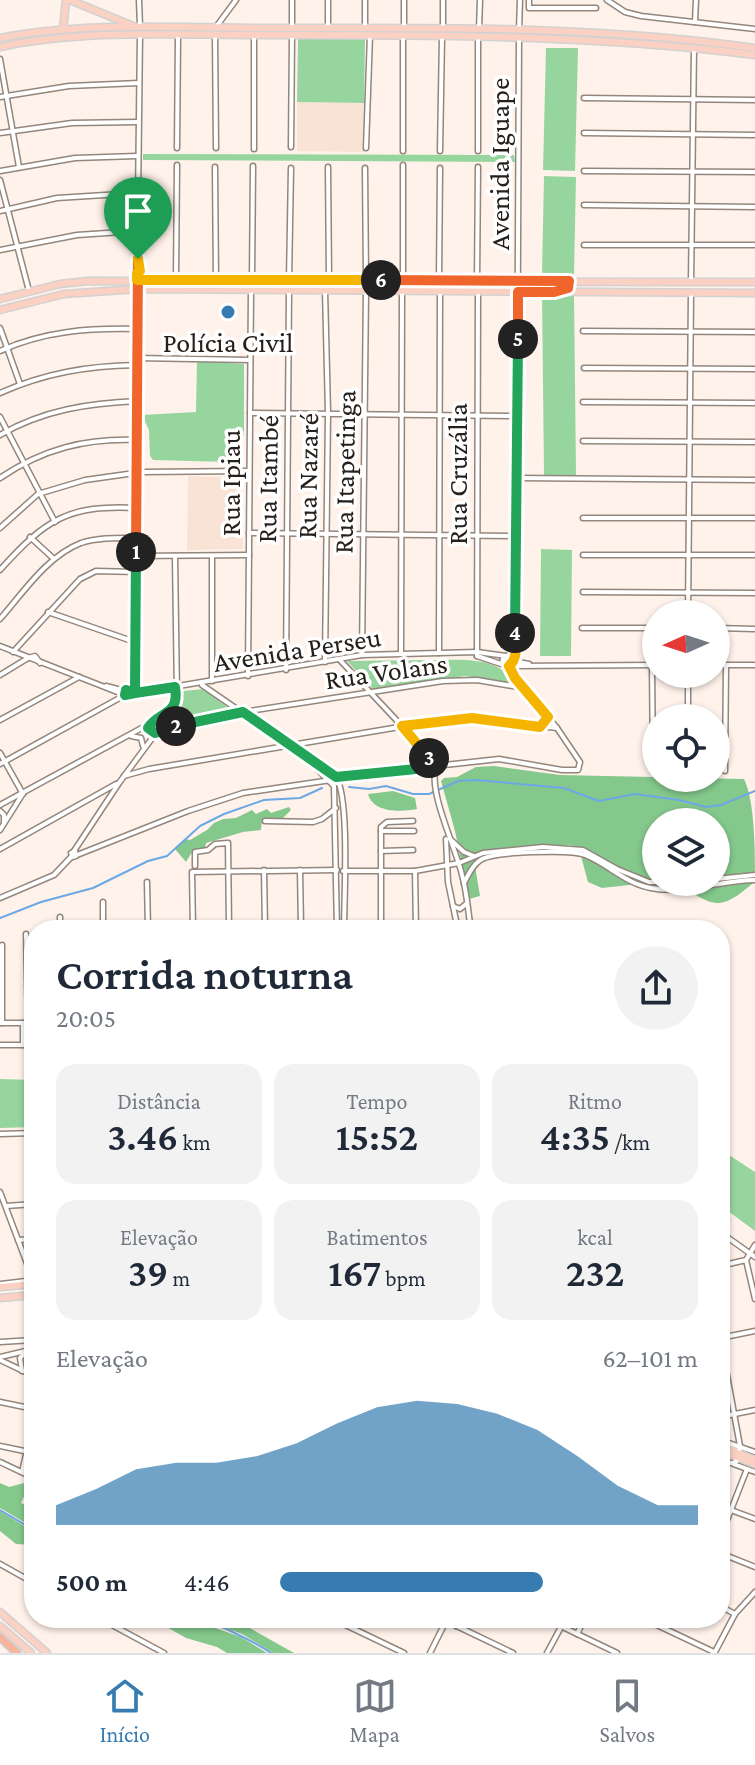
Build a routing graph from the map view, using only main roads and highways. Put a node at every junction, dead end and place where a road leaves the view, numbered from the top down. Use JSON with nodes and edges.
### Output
{"nodes":[{"id":1,"x":68,"y":0,"type":"edge"},
{"id":2,"x":63,"y":30,"type":"junction"},
{"id":3,"x":140,"y":31,"type":"junction"},
{"id":4,"x":121,"y":32,"type":"junction"},
{"id":5,"x":215,"y":32,"type":"junction"},
{"id":6,"x":292,"y":32,"type":"junction"},
{"id":7,"x":304,"y":32,"type":"junction"},
{"id":8,"x":367,"y":32,"type":"junction"},
{"id":9,"x":458,"y":34,"type":"junction"},
{"id":10,"x":3,"y":38,"type":"edge"},
{"id":11,"x":4,"y":46,"type":"edge"},
{"id":12,"x":755,"y":48,"type":"edge"},
{"id":13,"x":755,"y":55,"type":"edge"},
{"id":14,"x":180,"y":280,"type":"junction"},
{"id":15,"x":230,"y":280,"type":"junction"},
{"id":16,"x":308,"y":280,"type":"junction"},
{"id":17,"x":88,"y":281,"type":"junction"},
{"id":18,"x":459,"y":281,"type":"junction"},
{"id":19,"x":474,"y":281,"type":"junction"},
{"id":20,"x":569,"y":281,"type":"junction"},
{"id":21,"x":593,"y":281,"type":"junction"},
{"id":22,"x":755,"y":282,"type":"edge"},
{"id":23,"x":55,"y":285,"type":"junction"},
{"id":24,"x":183,"y":289,"type":"junction"},
{"id":25,"x":230,"y":290,"type":"junction"},
{"id":26,"x":308,"y":290,"type":"junction"},
{"id":27,"x":452,"y":291,"type":"junction"},
{"id":28,"x":87,"y":292,"type":"junction"},
{"id":29,"x":464,"y":292,"type":"junction"},
{"id":30,"x":554,"y":292,"type":"junction"},
{"id":31,"x":581,"y":292,"type":"junction"},
{"id":32,"x":755,"y":293,"type":"edge"},
{"id":33,"x":59,"y":295,"type":"junction"},
{"id":34,"x":0,"y":299,"type":"edge"},
{"id":35,"x":0,"y":310,"type":"edge"},
{"id":36,"x":24,"y":1282,"type":"edge"},
{"id":37,"x":0,"y":1286,"type":"edge"},
{"id":38,"x":24,"y":1297,"type":"edge"},
{"id":39,"x":0,"y":1298,"type":"edge"},
{"id":40,"x":730,"y":1449,"type":"edge"},
{"id":41,"x":755,"y":1462,"type":"edge"},
{"id":42,"x":0,"y":1612,"type":"edge"},
{"id":43,"x":0,"y":1626,"type":"edge"},
{"id":44,"x":0,"y":1637,"type":"edge"},
{"id":45,"x":17,"y":1653,"type":"edge"},
{"id":46,"x":31,"y":1653,"type":"edge"},
{"id":47,"x":47,"y":1653,"type":"edge"}],
"edges":[{"from":1,"to":2,"type":"main road"},
{"from":1,"to":3,"type":"main road"},
{"from":2,"to":4,"type":"main road"},
{"from":2,"to":10,"type":"main road"},
{"from":3,"to":4,"type":"main road"},
{"from":3,"to":5,"type":"main road"},
{"from":3,"to":5,"type":"main road"},
{"from":4,"to":11,"type":"main road"},
{"from":5,"to":6,"type":"main road"},
{"from":5,"to":6,"type":"main road"},
{"from":6,"to":7,"type":"main road"},
{"from":7,"to":8,"type":"main road"},
{"from":7,"to":8,"type":"main road"},
{"from":8,"to":9,"type":"main road"},
{"from":9,"to":12,"type":"main road"},
{"from":9,"to":13,"type":"main road"},
{"from":10,"to":11,"type":"main road"},
{"from":14,"to":15,"type":"main road"},
{"from":14,"to":17,"type":"main road"},
{"from":14,"to":24,"type":"main road"},
{"from":15,"to":16,"type":"main road"},
{"from":15,"to":25,"type":"main road"},
{"from":16,"to":18,"type":"main road"},
{"from":16,"to":26,"type":"main road"},
{"from":17,"to":23,"type":"main road"},
{"from":17,"to":28,"type":"main road"},
{"from":18,"to":19,"type":"main road"},
{"from":18,"to":27,"type":"main road"},
{"from":19,"to":20,"type":"main road"},
{"from":19,"to":29,"type":"main road"},
{"from":20,"to":21,"type":"main road"},
{"from":20,"to":30,"type":"main road"},
{"from":21,"to":22,"type":"main road"},
{"from":21,"to":31,"type":"main road"},
{"from":23,"to":33,"type":"main road"},
{"from":23,"to":34,"type":"main road"},
{"from":24,"to":25,"type":"main road"},
{"from":24,"to":28,"type":"main road"},
{"from":25,"to":26,"type":"main road"},
{"from":26,"to":27,"type":"main road"},
{"from":27,"to":29,"type":"main road"},
{"from":28,"to":33,"type":"main road"},
{"from":29,"to":30,"type":"main road"},
{"from":30,"to":31,"type":"main road"},
{"from":31,"to":32,"type":"main road"},
{"from":33,"to":35,"type":"main road"},
{"from":36,"to":37,"type":"main road"},
{"from":38,"to":39,"type":"main road"},
{"from":40,"to":41,"type":"main road"},
{"from":42,"to":47,"type":"main road"},
{"from":43,"to":46,"type":"main road"},
{"from":44,"to":45,"type":"highway"}]}
